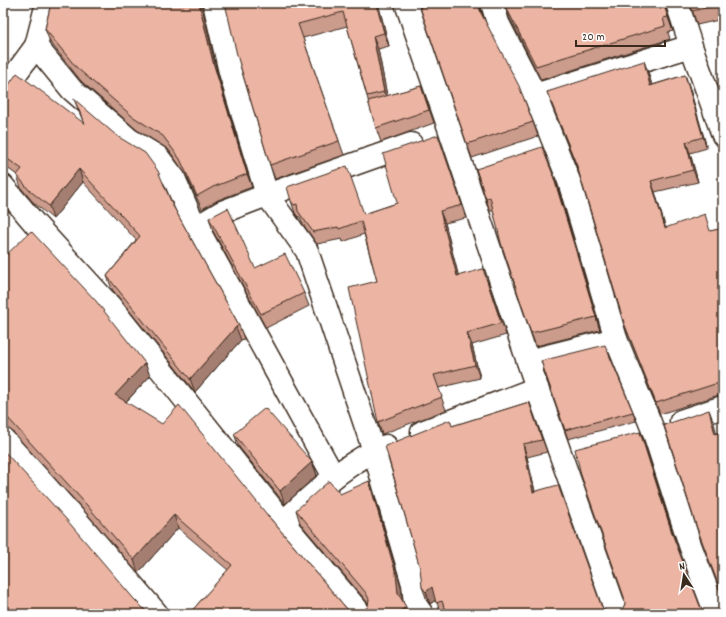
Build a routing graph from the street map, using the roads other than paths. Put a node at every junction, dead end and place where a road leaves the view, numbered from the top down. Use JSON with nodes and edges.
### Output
{"nodes":[{"id":1,"x":47,"y":3,"type":"edge"},
{"id":2,"x":214,"y":3,"type":"edge"},
{"id":3,"x":406,"y":3,"type":"edge"},
{"id":4,"x":492,"y":3,"type":"edge"},
{"id":5,"x":677,"y":3,"type":"edge"},
{"id":6,"x":36,"y":46,"type":"junction"},
{"id":7,"x":691,"y":46,"type":"junction"},
{"id":8,"x":3,"y":91,"type":"edge"},
{"id":9,"x":534,"y":95,"type":"junction"},
{"id":10,"x":450,"y":131,"type":"junction"},
{"id":11,"x":723,"y":134,"type":"edge"},
{"id":12,"x":487,"y":166,"type":"edge"},
{"id":13,"x":464,"y":174,"type":"junction"},
{"id":14,"x":3,"y":186,"type":"edge"},
{"id":15,"x":267,"y":195,"type":"junction"},
{"id":16,"x":189,"y":213,"type":"junction"},
{"id":17,"x":616,"y":339,"type":"junction"},
{"id":18,"x":528,"y":361,"type":"junction"},
{"id":19,"x":537,"y":388,"type":"junction"},
{"id":20,"x":723,"y":407,"type":"edge"},
{"id":21,"x":645,"y":432,"type":"junction"},
{"id":22,"x":3,"y":439,"type":"edge"},
{"id":23,"x":583,"y":448,"type":"edge"},
{"id":24,"x":374,"y":451,"type":"junction"},
{"id":25,"x":560,"y":454,"type":"junction"},
{"id":26,"x":334,"y":477,"type":"junction"},
{"id":27,"x":283,"y":522,"type":"junction"},
{"id":28,"x":157,"y":614,"type":"edge"},
{"id":29,"x":361,"y":614,"type":"edge"},
{"id":30,"x":422,"y":614,"type":"edge"},
{"id":31,"x":617,"y":614,"type":"edge"},
{"id":32,"x":716,"y":614,"type":"edge"}],
"edges":[{"from":1,"to":6,"type":"street"},
{"from":2,"to":15,"type":"street"},
{"from":3,"to":10,"type":"street"},
{"from":4,"to":9,"type":"street"},
{"from":5,"to":7,"type":"street"},
{"from":6,"to":8,"type":"street"},
{"from":6,"to":16,"type":"street"},
{"from":7,"to":9,"type":"street"},
{"from":7,"to":11,"type":"street"},
{"from":9,"to":17,"type":"street"},
{"from":10,"to":13,"type":"street"},
{"from":10,"to":15,"type":"street"},
{"from":12,"to":13,"type":"street"},
{"from":13,"to":18,"type":"street"},
{"from":14,"to":27,"type":"street"},
{"from":15,"to":16,"type":"street"},
{"from":15,"to":24,"type":"street"},
{"from":16,"to":26,"type":"street"},
{"from":17,"to":18,"type":"street"},
{"from":17,"to":21,"type":"street"},
{"from":18,"to":19,"type":"street"},
{"from":19,"to":24,"type":"street"},
{"from":19,"to":25,"type":"street"},
{"from":20,"to":21,"type":"street"},
{"from":21,"to":32,"type":"street"},
{"from":22,"to":28,"type":"street"},
{"from":23,"to":25,"type":"street"},
{"from":24,"to":26,"type":"street"},
{"from":24,"to":30,"type":"street"},
{"from":25,"to":31,"type":"street"},
{"from":26,"to":27,"type":"street"},
{"from":27,"to":29,"type":"street"}]}
